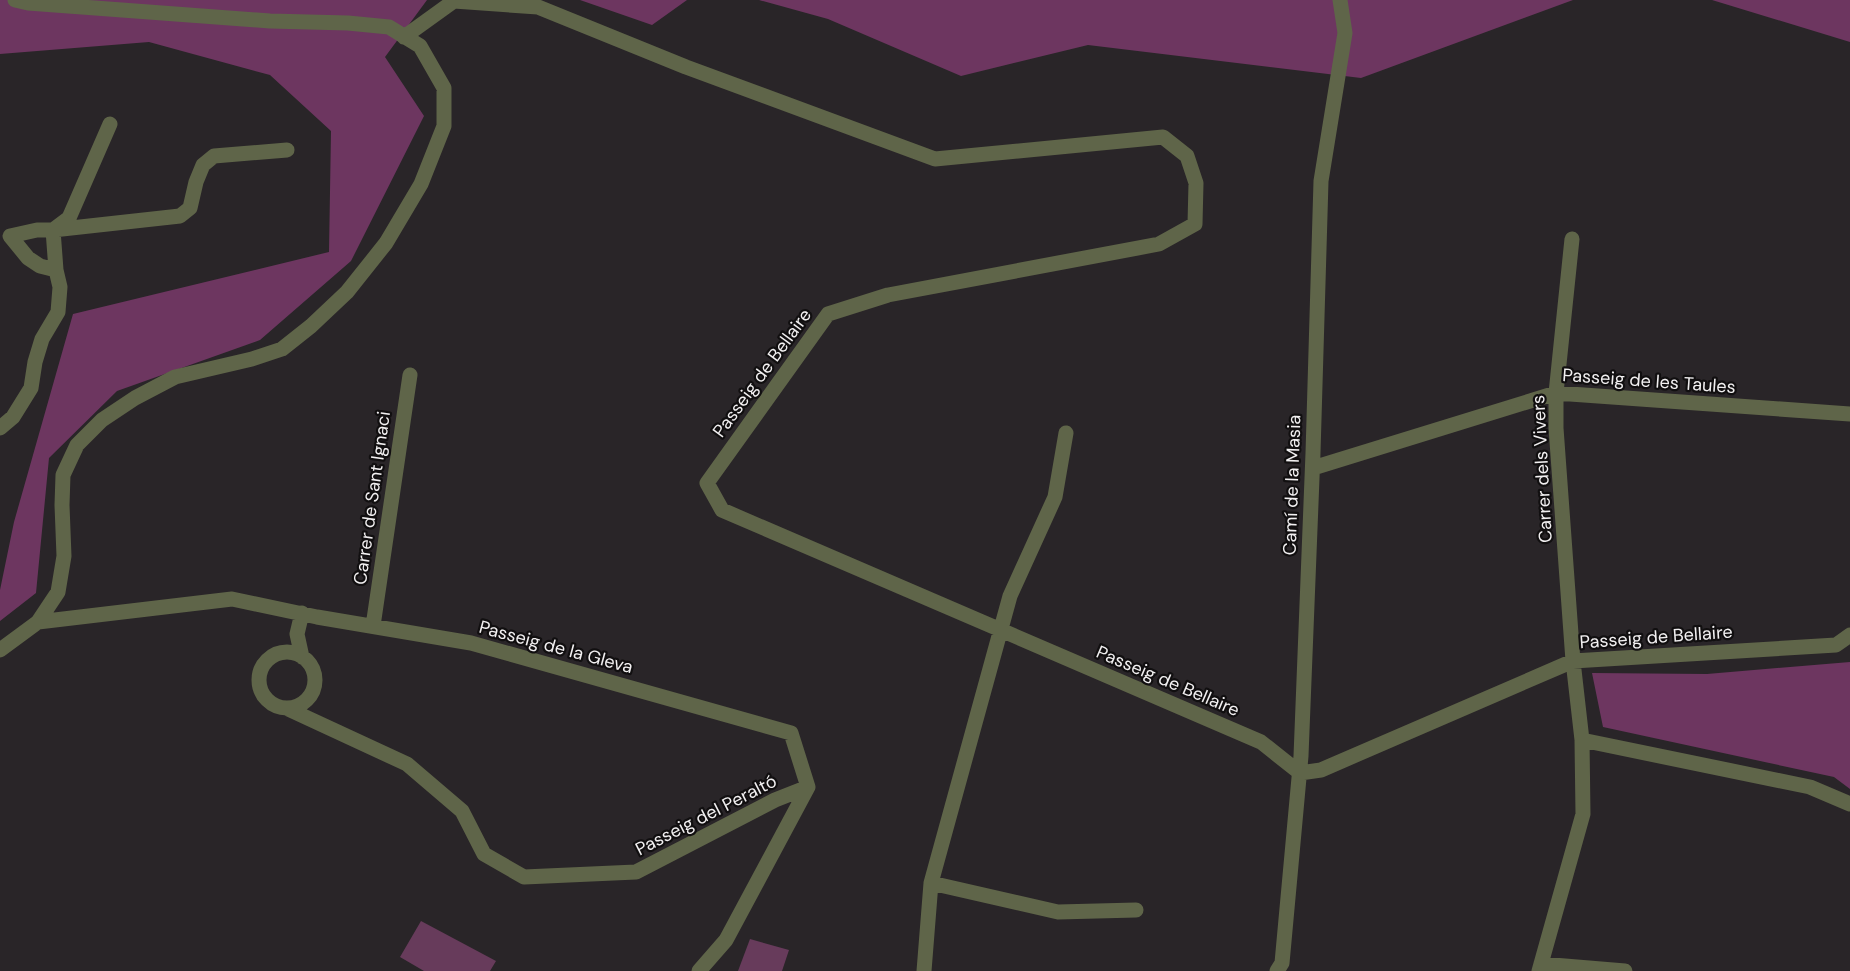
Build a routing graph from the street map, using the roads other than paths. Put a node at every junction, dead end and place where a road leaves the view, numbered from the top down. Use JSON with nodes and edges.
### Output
{"nodes":[{"id":1,"x":15,"y":0,"type":"edge"},
{"id":2,"x":1341,"y":0,"type":"edge"},
{"id":3,"x":404,"y":37,"type":"junction"},
{"id":4,"x":110,"y":124,"type":"dead end"},
{"id":5,"x":286,"y":150,"type":"dead end"},
{"id":6,"x":53,"y":230,"type":"junction"},
{"id":7,"x":5,"y":236,"type":"edge"},
{"id":8,"x":1572,"y":239,"type":"dead end"},
{"id":9,"x":56,"y":270,"type":"junction"},
{"id":10,"x":410,"y":375,"type":"dead end"},
{"id":11,"x":1556,"y":393,"type":"junction"},
{"id":12,"x":1850,"y":414,"type":"edge"},
{"id":13,"x":0,"y":428,"type":"edge"},
{"id":14,"x":1066,"y":433,"type":"dead end"},
{"id":15,"x":1313,"y":468,"type":"junction"},
{"id":16,"x":302,"y":613,"type":"junction"},
{"id":17,"x":38,"y":622,"type":"junction"},
{"id":18,"x":373,"y":627,"type":"junction"},
{"id":19,"x":1002,"y":630,"type":"junction"},
{"id":20,"x":1850,"y":635,"type":"edge"},
{"id":21,"x":0,"y":650,"type":"edge"},
{"id":22,"x":302,"y":657,"type":"junction"},
{"id":23,"x":1573,"y":661,"type":"junction"},
{"id":24,"x":286,"y":708,"type":"junction"},
{"id":25,"x":1582,"y":740,"type":"junction"},
{"id":26,"x":1300,"y":774,"type":"junction"},
{"id":27,"x":807,"y":787,"type":"junction"},
{"id":28,"x":1850,"y":804,"type":"edge"},
{"id":29,"x":931,"y":883,"type":"junction"},
{"id":30,"x":1136,"y":910,"type":"dead end"},
{"id":31,"x":1540,"y":968,"type":"edge"},
{"id":32,"x":699,"y":971,"type":"edge"},
{"id":33,"x":924,"y":971,"type":"edge"},
{"id":34,"x":1277,"y":971,"type":"edge"},
{"id":35,"x":1625,"y":971,"type":"edge"}],
"edges":[{"from":1,"to":3,"type":"street"},
{"from":2,"to":15,"type":"street","name":"Camí de la Masia"},
{"from":3,"to":17,"type":"street"},
{"from":3,"to":19,"type":"street","name":"Passeig de Bellaire"},
{"from":4,"to":6,"type":"street"},
{"from":5,"to":6,"type":"street"},
{"from":6,"to":7,"type":"street"},
{"from":6,"to":9,"type":"street"},
{"from":7,"to":9,"type":"street"},
{"from":8,"to":11,"type":"street","name":"Carrer dels Vivers"},
{"from":9,"to":13,"type":"street"},
{"from":10,"to":18,"type":"street","name":"Carrer de Sant Ignaci"},
{"from":11,"to":12,"type":"street","name":"Passeig de les Taules"},
{"from":11,"to":15,"type":"street","name":"Passeig de les Taules"},
{"from":11,"to":23,"type":"street","name":"Carrer dels Vivers"},
{"from":14,"to":19,"type":"street"},
{"from":15,"to":26,"type":"street","name":"Camí de la Masia"},
{"from":16,"to":17,"type":"street","name":"Passeig de la Gleva"},
{"from":16,"to":18,"type":"street","name":"Passeig de la Gleva"},
{"from":16,"to":22,"type":"street"},
{"from":17,"to":21,"type":"street"},
{"from":18,"to":27,"type":"street","name":"Passeig de la Gleva"},
{"from":19,"to":26,"type":"street","name":"Passeig de Bellaire"},
{"from":19,"to":29,"type":"street"},
{"from":20,"to":23,"type":"street","name":"Passeig de Bellaire"},
{"from":22,"to":24,"type":"street"},
{"from":22,"to":24,"type":"street"},
{"from":23,"to":25,"type":"street","name":"Carrer dels Vivers"},
{"from":23,"to":26,"type":"street","name":"Passeig de Bellaire"},
{"from":24,"to":27,"type":"street","name":"Passeig del Peraltó"},
{"from":25,"to":28,"type":"street"},
{"from":25,"to":31,"type":"street","name":"Carrer dels Vivers"},
{"from":26,"to":34,"type":"street","name":"Camí de la Masia"},
{"from":27,"to":32,"type":"street"},
{"from":29,"to":30,"type":"street"},
{"from":29,"to":33,"type":"street"},
{"from":31,"to":35,"type":"street"}]}
